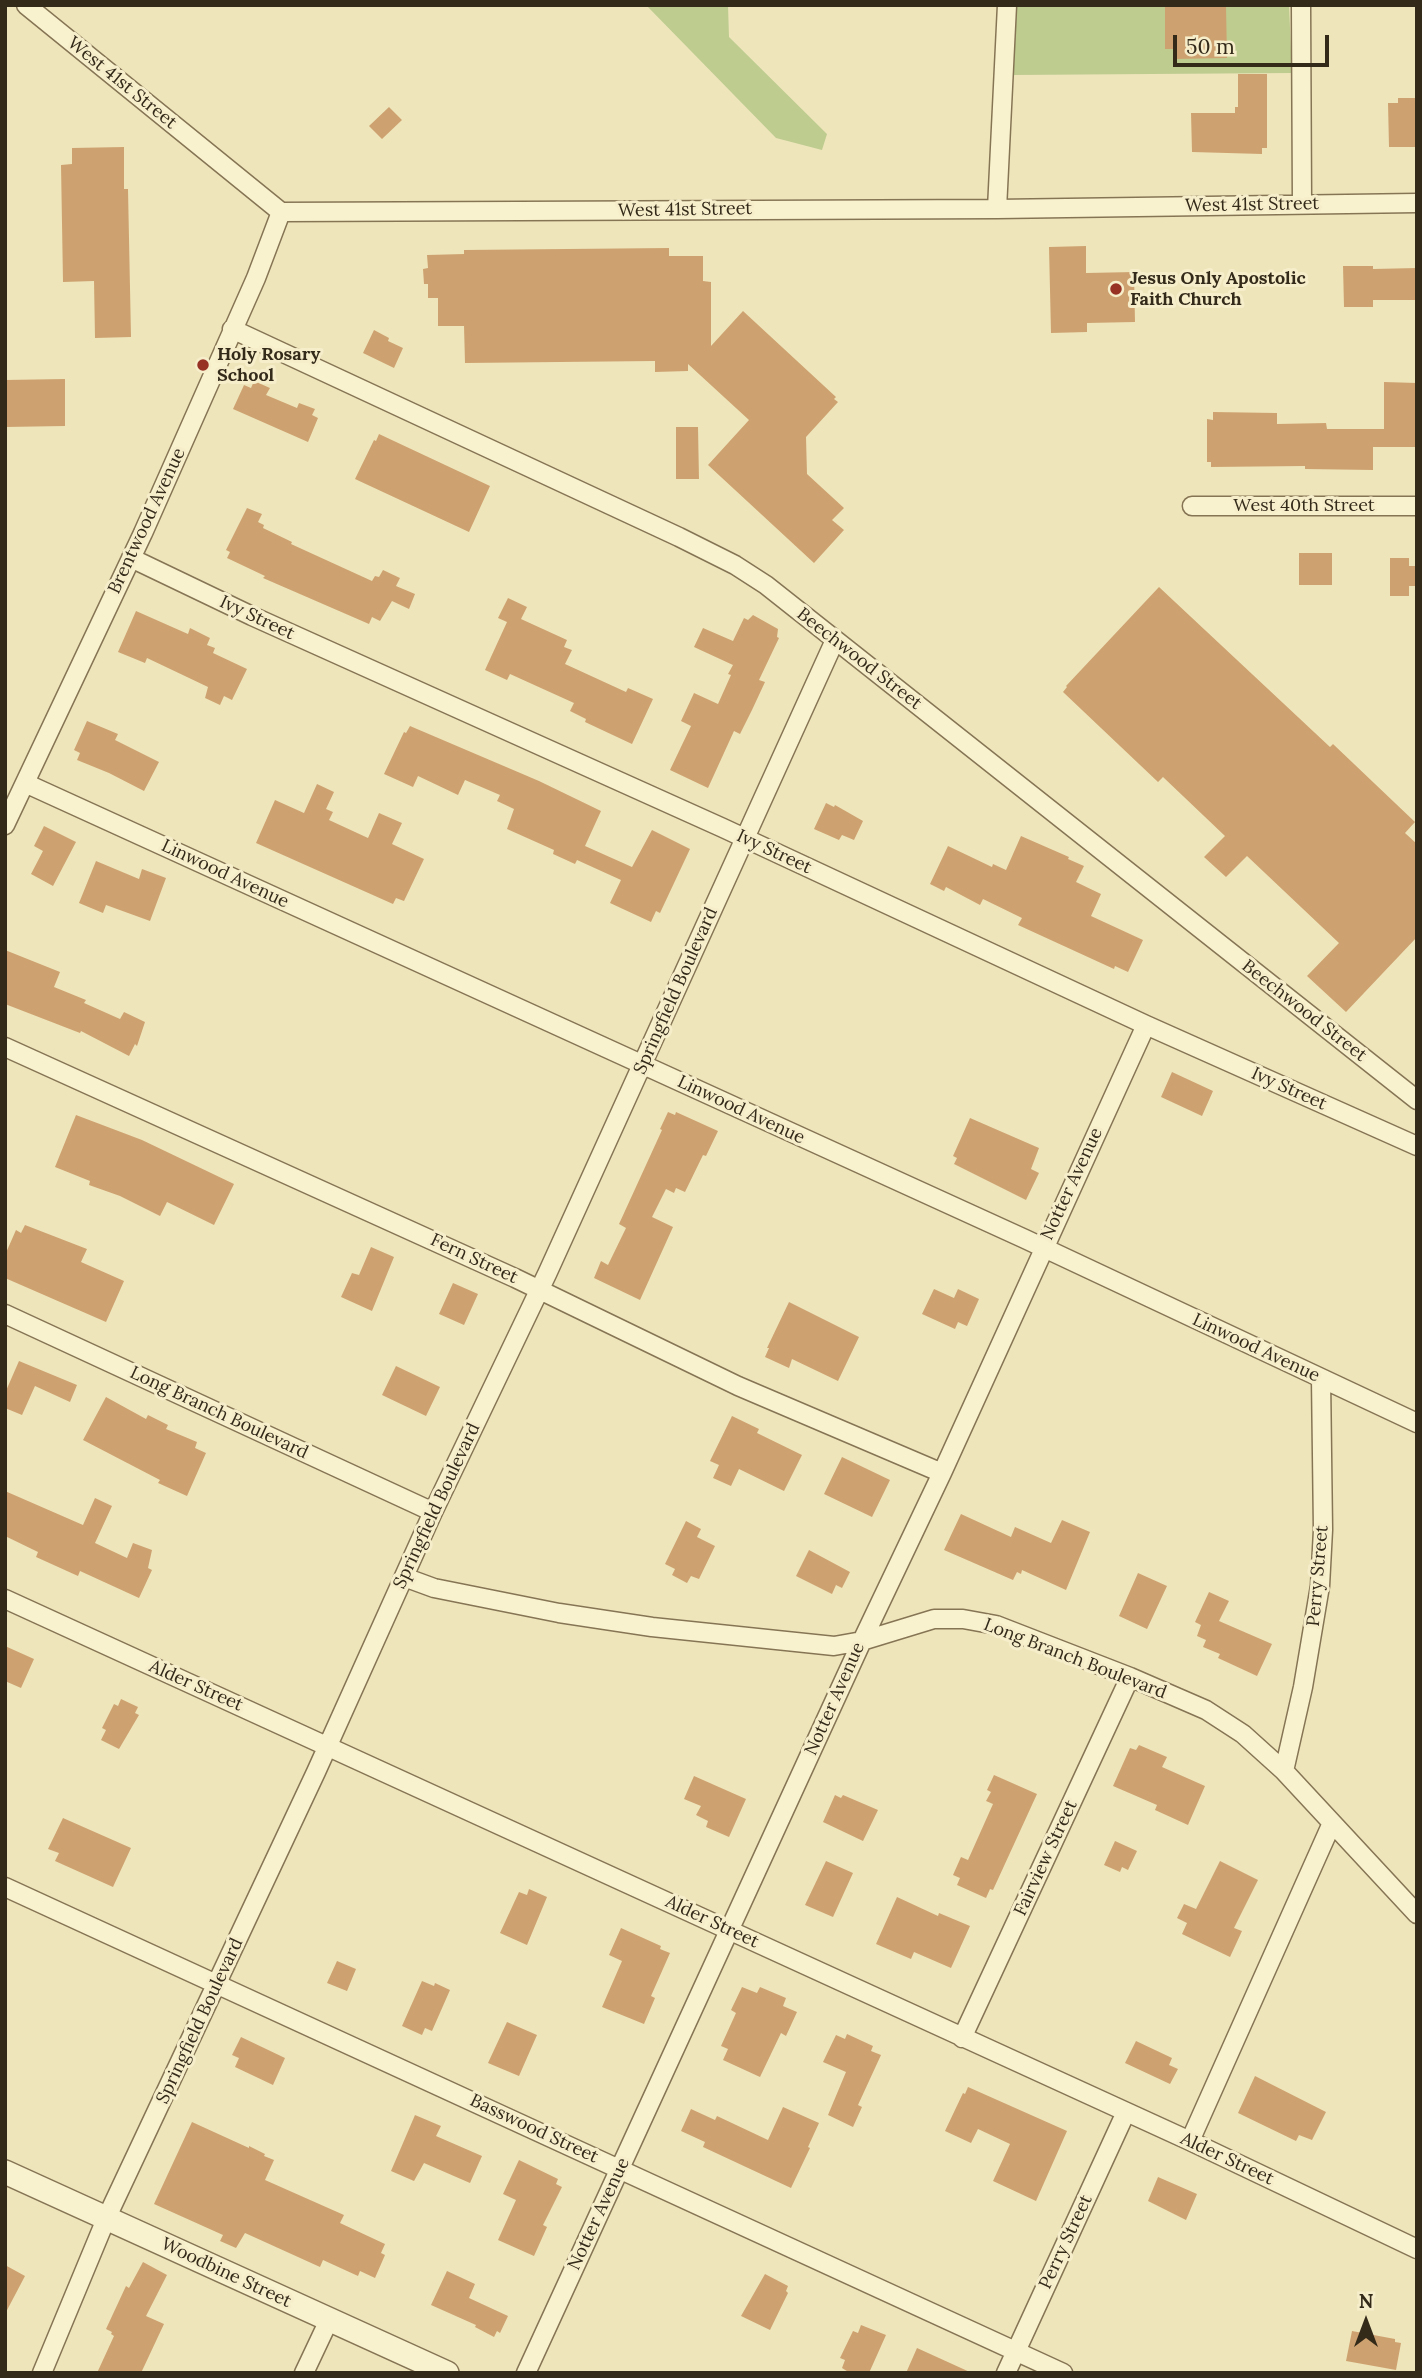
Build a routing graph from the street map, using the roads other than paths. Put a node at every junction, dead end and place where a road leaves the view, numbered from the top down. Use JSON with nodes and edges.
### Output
{"nodes":[{"id":1,"x":26,"y":5,"type":"edge"},
{"id":2,"x":1007,"y":5,"type":"edge"},
{"id":3,"x":1301,"y":5,"type":"edge"},
{"id":4,"x":1417,"y":203,"type":"edge"},
{"id":5,"x":1302,"y":204,"type":"junction"},
{"id":6,"x":998,"y":209,"type":"junction"},
{"id":7,"x":281,"y":212,"type":"junction"},
{"id":8,"x":232,"y":329,"type":"junction"},
{"id":9,"x":1192,"y":506,"type":"dead end"},
{"id":10,"x":1417,"y":506,"type":"edge"},
{"id":11,"x":131,"y":558,"type":"junction"},
{"id":12,"x":835,"y":640,"type":"junction"},
{"id":13,"x":25,"y":783,"type":"junction"},
{"id":14,"x":5,"y":825,"type":"edge"},
{"id":15,"x":745,"y":838,"type":"junction"},
{"id":16,"x":1146,"y":1025,"type":"junction"},
{"id":17,"x":5,"y":1047,"type":"edge"},
{"id":18,"x":643,"y":1065,"type":"junction"},
{"id":19,"x":1417,"y":1100,"type":"edge"},
{"id":20,"x":1417,"y":1146,"type":"edge"},
{"id":21,"x":1043,"y":1248,"type":"junction"},
{"id":22,"x":540,"y":1290,"type":"junction"},
{"id":23,"x":5,"y":1314,"type":"edge"},
{"id":24,"x":1321,"y":1378,"type":"junction"},
{"id":25,"x":1417,"y":1423,"type":"edge"},
{"id":26,"x":942,"y":1473,"type":"junction"},
{"id":27,"x":433,"y":1512,"type":"junction"},
{"id":28,"x":404,"y":1577,"type":"junction"},
{"id":29,"x":5,"y":1599,"type":"edge"},
{"id":30,"x":862,"y":1640,"type":"junction"},
{"id":31,"x":1130,"y":1677,"type":"junction"},
{"id":32,"x":328,"y":1745,"type":"junction"},
{"id":33,"x":1284,"y":1771,"type":"junction"},
{"id":34,"x":1332,"y":1823,"type":"junction"},
{"id":35,"x":5,"y":1887,"type":"edge"},
{"id":36,"x":1417,"y":1914,"type":"edge"},
{"id":37,"x":730,"y":1931,"type":"junction"},
{"id":38,"x":218,"y":1983,"type":"junction"},
{"id":39,"x":962,"y":2038,"type":"junction"},
{"id":40,"x":1126,"y":2112,"type":"junction"},
{"id":41,"x":1190,"y":2141,"type":"junction"},
{"id":42,"x":620,"y":2168,"type":"junction"},
{"id":43,"x":5,"y":2172,"type":"edge"},
{"id":44,"x":107,"y":2219,"type":"junction"},
{"id":45,"x":1417,"y":2249,"type":"edge"},
{"id":46,"x":329,"y":2320,"type":"junction"},
{"id":47,"x":1016,"y":2351,"type":"junction"},
{"id":48,"x":42,"y":2373,"type":"edge"},
{"id":49,"x":304,"y":2373,"type":"edge"},
{"id":50,"x":447,"y":2373,"type":"edge"},
{"id":51,"x":526,"y":2373,"type":"edge"},
{"id":52,"x":1006,"y":2373,"type":"edge"},
{"id":53,"x":1063,"y":2373,"type":"edge"}],
"edges":[{"from":1,"to":7,"type":"street","name":"West 41st Street"},
{"from":2,"to":6,"type":"street"},
{"from":3,"to":5,"type":"street"},
{"from":4,"to":5,"type":"street","name":"West 41st Street"},
{"from":5,"to":6,"type":"street","name":"West 41st Street"},
{"from":6,"to":7,"type":"street","name":"West 41st Street"},
{"from":7,"to":8,"type":"street","name":"Brentwood Avenue"},
{"from":8,"to":11,"type":"street","name":"Brentwood Avenue"},
{"from":8,"to":12,"type":"street","name":"Beechwood Street"},
{"from":9,"to":10,"type":"street","name":"West 40th Street"},
{"from":11,"to":13,"type":"street","name":"Brentwood Avenue"},
{"from":11,"to":15,"type":"street","name":"Ivy Street"},
{"from":12,"to":15,"type":"street","name":"Springfield Boulevard"},
{"from":12,"to":19,"type":"street","name":"Beechwood Street"},
{"from":13,"to":14,"type":"street","name":"Brentwood Avenue"},
{"from":13,"to":18,"type":"street","name":"Linwood Avenue"},
{"from":15,"to":16,"type":"street","name":"Ivy Street"},
{"from":15,"to":18,"type":"street","name":"Springfield Boulevard"},
{"from":16,"to":20,"type":"street","name":"Ivy Street"},
{"from":16,"to":21,"type":"street","name":"Notter Avenue"},
{"from":17,"to":22,"type":"street","name":"Fern Street"},
{"from":18,"to":21,"type":"street","name":"Linwood Avenue"},
{"from":18,"to":22,"type":"street","name":"Springfield Boulevard"},
{"from":21,"to":24,"type":"street","name":"Linwood Avenue"},
{"from":21,"to":26,"type":"street","name":"Notter Avenue"},
{"from":22,"to":26,"type":"street","name":"Fern Street"},
{"from":22,"to":27,"type":"street","name":"Springfield Boulevard"},
{"from":23,"to":27,"type":"street","name":"Long Branch Boulevard"},
{"from":24,"to":25,"type":"street","name":"Linwood Avenue"},
{"from":24,"to":33,"type":"street","name":"Perry Street"},
{"from":26,"to":30,"type":"street","name":"Notter Avenue"},
{"from":27,"to":28,"type":"street","name":"Springfield Boulevard"},
{"from":28,"to":30,"type":"street","name":"Long Branch Boulevard"},
{"from":28,"to":32,"type":"street","name":"Springfield Boulevard"},
{"from":29,"to":32,"type":"street","name":"Alder Street"},
{"from":30,"to":31,"type":"street","name":"Long Branch Boulevard"},
{"from":30,"to":37,"type":"street","name":"Notter Avenue"},
{"from":31,"to":33,"type":"street","name":"Long Branch Boulevard"},
{"from":31,"to":39,"type":"street","name":"Fairview Street"},
{"from":32,"to":37,"type":"street","name":"Alder Street"},
{"from":32,"to":38,"type":"street","name":"Springfield Boulevard"},
{"from":33,"to":34,"type":"street","name":"Long Branch Boulevard"},
{"from":34,"to":36,"type":"street","name":"Long Branch Boulevard"},
{"from":34,"to":41,"type":"street"},
{"from":35,"to":38,"type":"street","name":"Basswood Street"},
{"from":37,"to":39,"type":"street","name":"Alder Street"},
{"from":37,"to":42,"type":"street","name":"Notter Avenue"},
{"from":38,"to":42,"type":"street","name":"Basswood Street"},
{"from":38,"to":44,"type":"street","name":"Springfield Boulevard"},
{"from":39,"to":40,"type":"street","name":"Alder Street"},
{"from":40,"to":41,"type":"street","name":"Alder Street"},
{"from":40,"to":47,"type":"street","name":"Perry Street"},
{"from":41,"to":45,"type":"street","name":"Alder Street"},
{"from":42,"to":47,"type":"street","name":"Basswood Street"},
{"from":42,"to":51,"type":"street","name":"Notter Avenue"},
{"from":43,"to":44,"type":"street","name":"Woodbine Street"},
{"from":44,"to":46,"type":"street","name":"Woodbine Street"},
{"from":44,"to":48,"type":"street","name":"Springfield Boulevard"},
{"from":46,"to":49,"type":"street"},
{"from":46,"to":50,"type":"street","name":"Woodbine Street"},
{"from":47,"to":52,"type":"street","name":"Perry Street"},
{"from":47,"to":53,"type":"street","name":"Basswood Street"}]}
